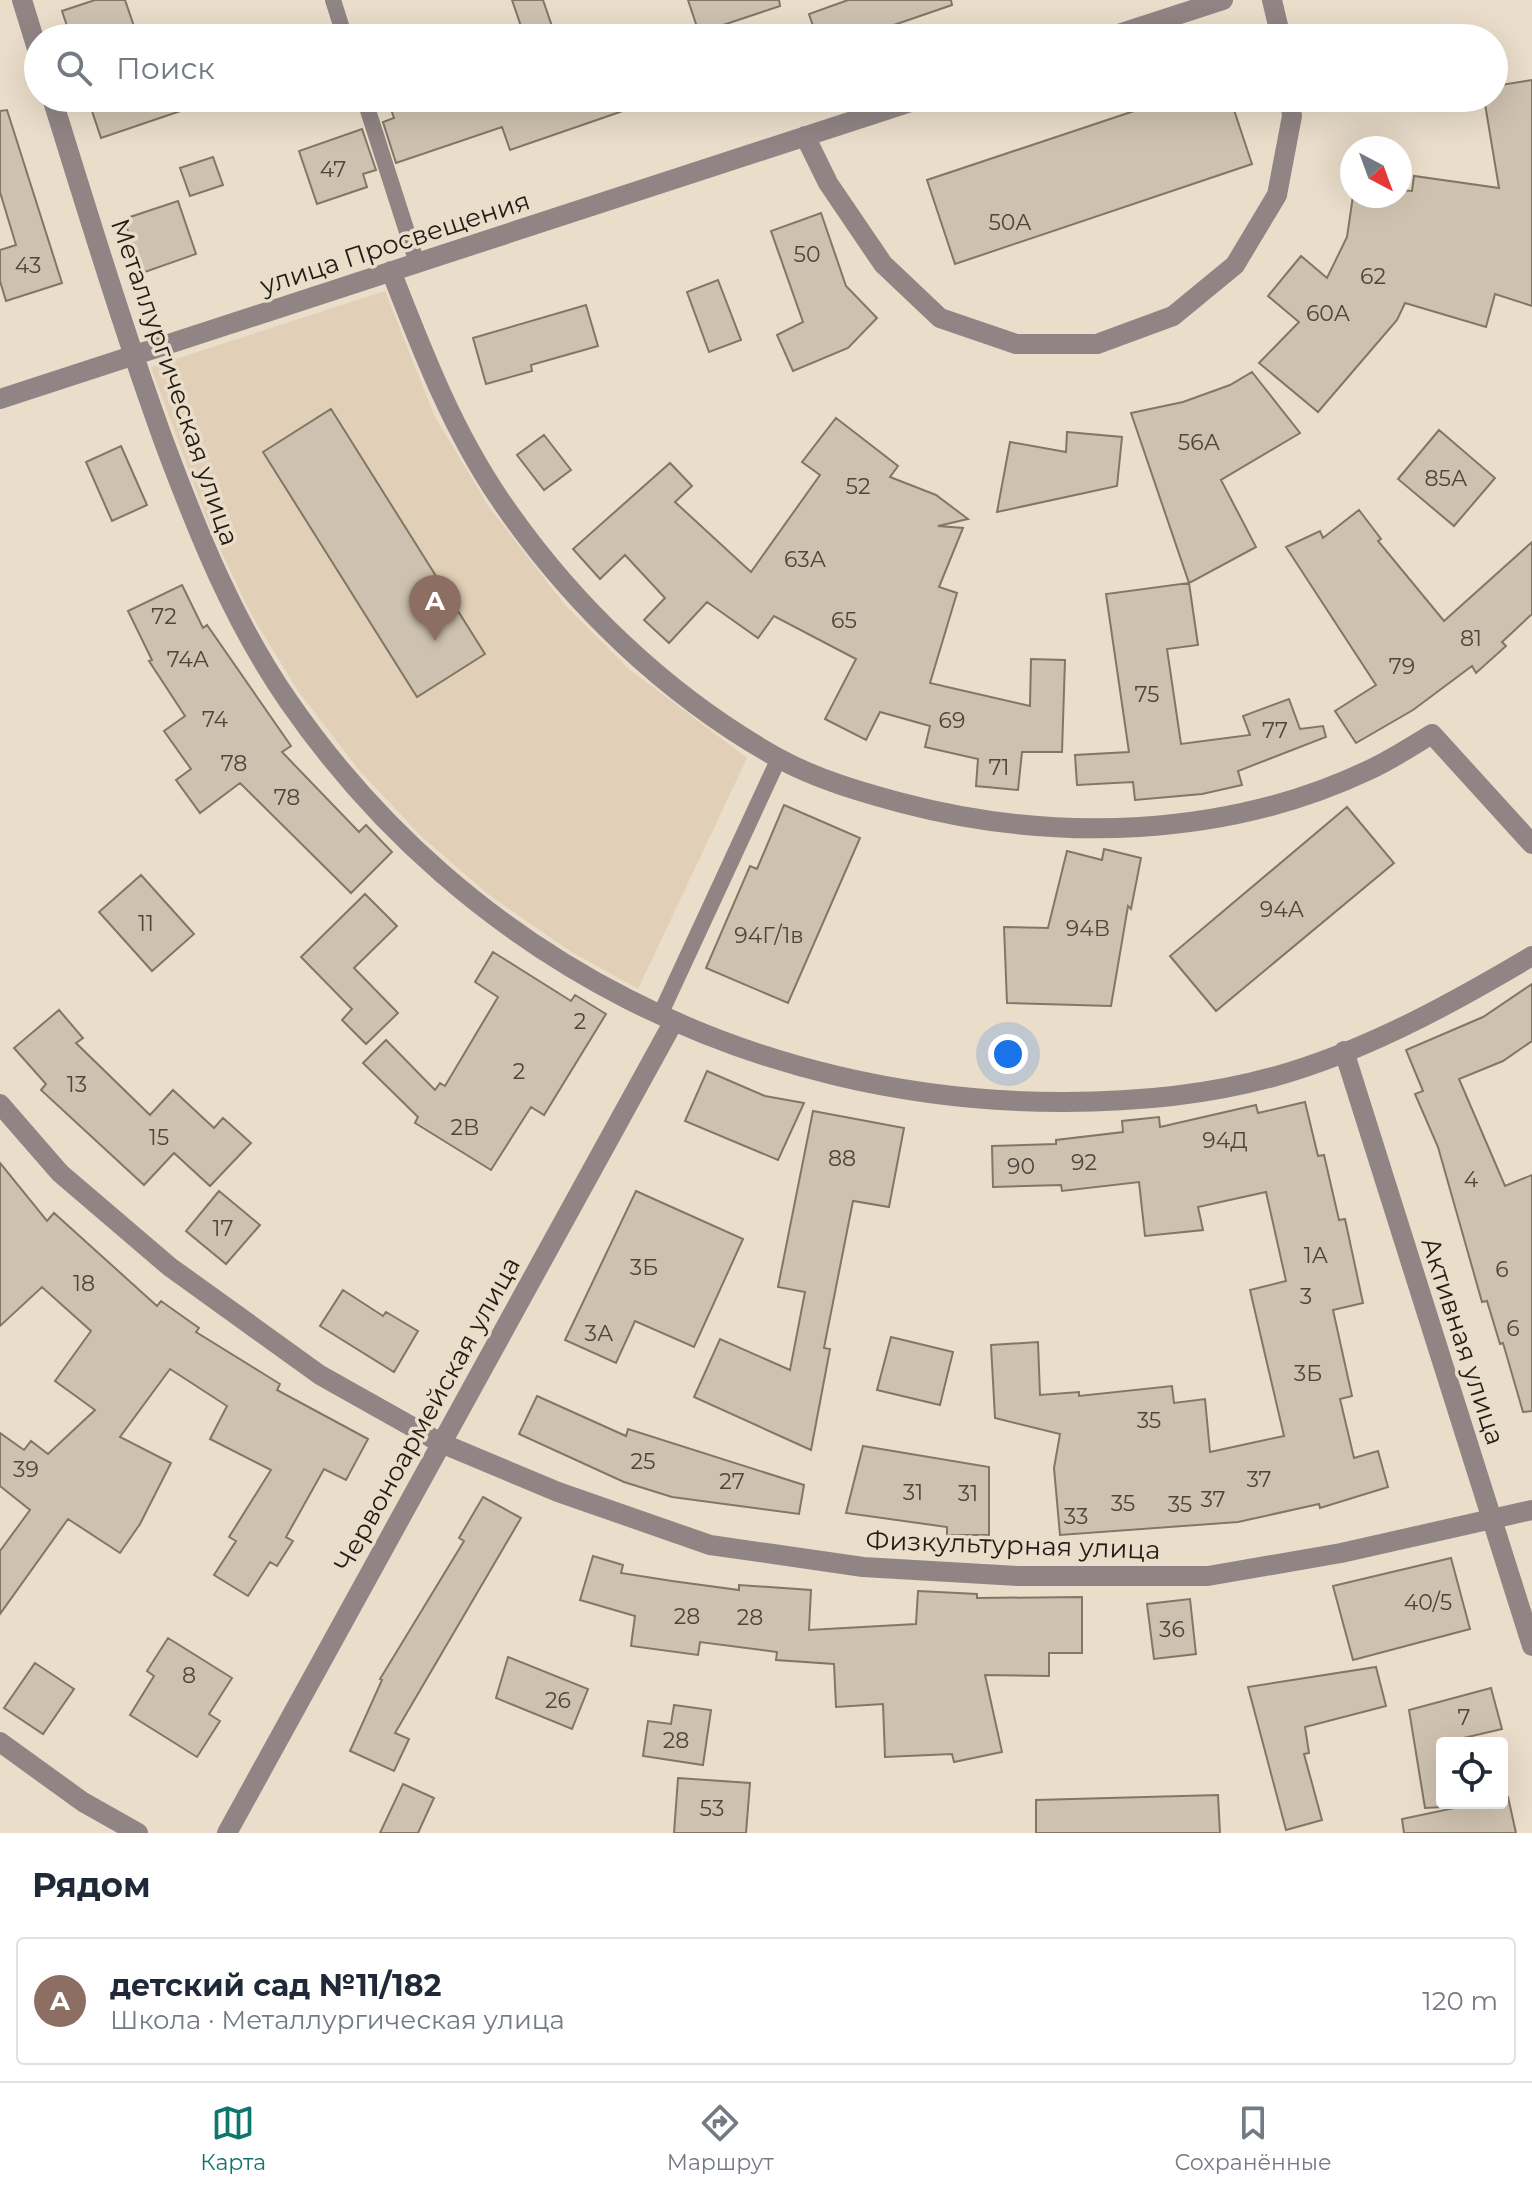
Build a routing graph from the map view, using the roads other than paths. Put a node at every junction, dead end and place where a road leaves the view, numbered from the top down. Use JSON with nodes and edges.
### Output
{"nodes":[{"id":1,"x":22,"y":0,"type":"edge"},
{"id":2,"x":333,"y":0,"type":"edge"},
{"id":3,"x":1223,"y":0,"type":"edge"},
{"id":4,"x":1272,"y":0,"type":"edge"},
{"id":5,"x":29,"y":24,"type":"edge"},
{"id":6,"x":341,"y":24,"type":"edge"},
{"id":7,"x":1149,"y":24,"type":"edge"},
{"id":8,"x":1278,"y":24,"type":"edge"},
{"id":9,"x":56,"y":112,"type":"edge"},
{"id":10,"x":368,"y":112,"type":"edge"},
{"id":11,"x":880,"y":112,"type":"edge"},
{"id":12,"x":1292,"y":112,"type":"edge"},
{"id":13,"x":805,"y":136,"type":"junction"},
{"id":14,"x":417,"y":263,"type":"junction"},
{"id":15,"x":391,"y":271,"type":"junction"},
{"id":16,"x":133,"y":357,"type":"junction"},
{"id":17,"x":0,"y":399,"type":"edge"},
{"id":18,"x":779,"y":758,"type":"junction"},
{"id":19,"x":1532,"y":844,"type":"edge"},
{"id":20,"x":1532,"y":956,"type":"edge"},
{"id":21,"x":667,"y":1018,"type":"junction"},
{"id":22,"x":1344,"y":1051,"type":"junction"},
{"id":23,"x":0,"y":1104,"type":"edge"},
{"id":24,"x":441,"y":1443,"type":"junction"},
{"id":25,"x":1532,"y":1510,"type":"edge"},
{"id":26,"x":1493,"y":1520,"type":"junction"},
{"id":27,"x":1532,"y":1646,"type":"edge"},
{"id":28,"x":0,"y":1742,"type":"edge"},
{"id":29,"x":138,"y":1833,"type":"edge"},
{"id":30,"x":227,"y":1833,"type":"edge"}],
"edges":[{"from":1,"to":5,"type":"street"},
{"from":2,"to":6,"type":"lane"},
{"from":3,"to":7,"type":"street"},
{"from":4,"to":8,"type":"street"},
{"from":9,"to":16,"type":"street","name":"Металлургическая улица"},
{"from":10,"to":14,"type":"lane"},
{"from":11,"to":13,"type":"street","name":"улица Просвещения"},
{"from":12,"to":13,"type":"street"},
{"from":13,"to":14,"type":"street","name":"улица Просвещения"},
{"from":14,"to":15,"type":"street","name":"улица Просвещения"},
{"from":15,"to":16,"type":"street","name":"улица Просвещения"},
{"from":15,"to":18,"type":"street"},
{"from":16,"to":17,"type":"street","name":"улица Просвещения"},
{"from":16,"to":21,"type":"street","name":"Металлургическая улица"},
{"from":18,"to":19,"type":"street"},
{"from":18,"to":21,"type":"lane"},
{"from":20,"to":22,"type":"street","name":"Металлургическая улица"},
{"from":21,"to":22,"type":"street","name":"Металлургическая улица"},
{"from":21,"to":24,"type":"street","name":"Червоноармейская улица"},
{"from":22,"to":26,"type":"street","name":"Активная улица"},
{"from":23,"to":24,"type":"street","name":"Физкультурная улица"},
{"from":24,"to":26,"type":"street","name":"Физкультурная улица"},
{"from":24,"to":30,"type":"street","name":"Червоноармейская улица"},
{"from":25,"to":26,"type":"street","name":"Физкультурная улица"},
{"from":26,"to":27,"type":"street","name":"Активная улица"},
{"from":28,"to":29,"type":"street"}]}
